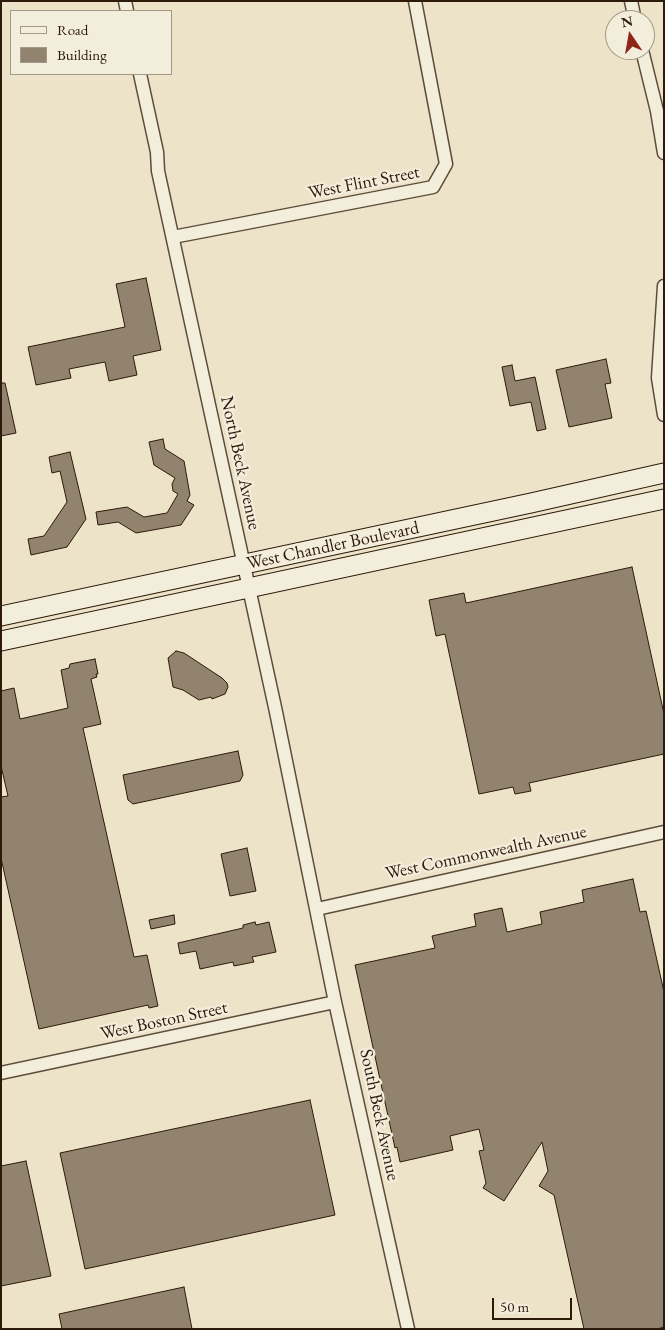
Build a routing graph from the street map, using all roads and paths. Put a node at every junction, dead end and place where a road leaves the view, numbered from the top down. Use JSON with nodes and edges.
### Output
{"nodes":[{"id":1,"x":415,"y":1,"type":"edge"},
{"id":2,"x":644,"y":60,"type":"edge"},
{"id":3,"x":140,"y":75,"type":"edge"},
{"id":4,"x":664,"y":152,"type":"edge"},
{"id":5,"x":173,"y":237,"type":"junction"},
{"id":6,"x":664,"y":286,"type":"edge"},
{"id":7,"x":664,"y":414,"type":"edge"},
{"id":8,"x":664,"y":473,"type":"edge"},
{"id":9,"x":664,"y":499,"type":"edge"},
{"id":10,"x":244,"y":565,"type":"junction"},
{"id":11,"x":249,"y":588,"type":"junction"},
{"id":12,"x":1,"y":616,"type":"edge"},
{"id":13,"x":1,"y":641,"type":"edge"},
{"id":14,"x":664,"y":832,"type":"edge"},
{"id":15,"x":317,"y":909,"type":"junction"},
{"id":16,"x":335,"y":1002,"type":"junction"},
{"id":17,"x":1,"y":1073,"type":"edge"},
{"id":18,"x":408,"y":1329,"type":"edge"}],
"edges":[{"from":1,"to":5,"type":"street","name":"West Flint Street"},
{"from":2,"to":4,"type":"street"},
{"from":3,"to":5,"type":"street","name":"North Beck Avenue"},
{"from":5,"to":10,"type":"street","name":"North Beck Avenue"},
{"from":6,"to":7,"type":"street"},
{"from":8,"to":10,"type":"main road","name":"West Chandler Boulevard"},
{"from":9,"to":11,"type":"main road","name":"West Chandler Boulevard"},
{"from":10,"to":11,"type":"street","name":"North Beck Avenue"},
{"from":10,"to":12,"type":"main road","name":"West Chandler Boulevard"},
{"from":11,"to":13,"type":"main road","name":"West Chandler Boulevard"},
{"from":11,"to":15,"type":"street","name":"North Beck Avenue"},
{"from":14,"to":15,"type":"street","name":"West Commonwealth Avenue"},
{"from":15,"to":16,"type":"street","name":"South Beck Avenue"},
{"from":16,"to":17,"type":"street","name":"West Boston Street"},
{"from":16,"to":18,"type":"street","name":"South Beck Avenue"}]}
